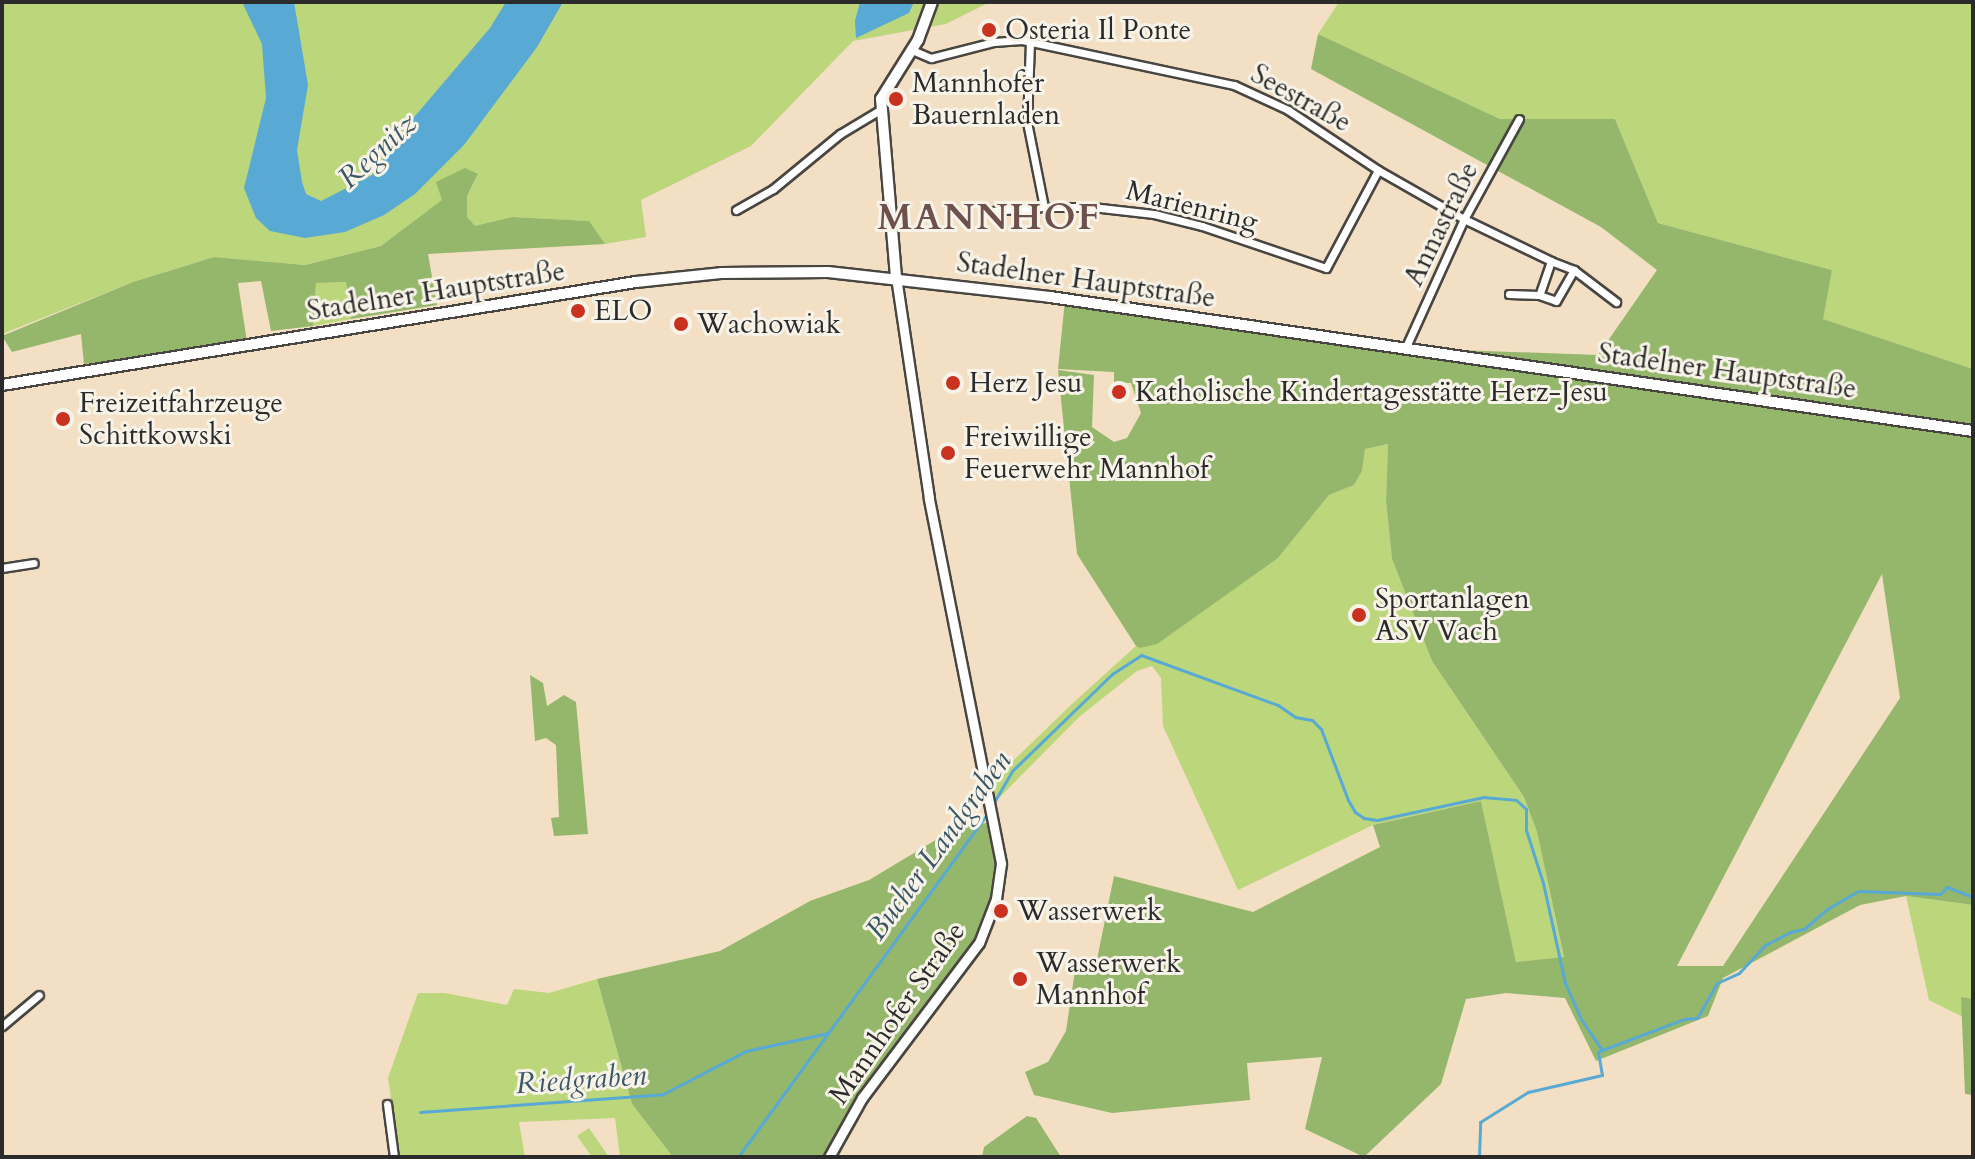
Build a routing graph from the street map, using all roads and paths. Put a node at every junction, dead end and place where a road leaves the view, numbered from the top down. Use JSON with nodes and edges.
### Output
{"nodes":[{"id":1,"x":932,"y":2,"type":"edge"},
{"id":2,"x":1030,"y":42,"type":"junction"},
{"id":3,"x":912,"y":50,"type":"junction"},
{"id":4,"x":880,"y":110,"type":"junction"},
{"id":5,"x":1519,"y":119,"type":"dead end"},
{"id":6,"x":1378,"y":170,"type":"junction"},
{"id":7,"x":1044,"y":207,"type":"junction"},
{"id":8,"x":736,"y":210,"type":"dead end"},
{"id":9,"x":992,"y":211,"type":"dead end"},
{"id":10,"x":1464,"y":219,"type":"junction"},
{"id":11,"x":1551,"y":261,"type":"junction"},
{"id":12,"x":1574,"y":270,"type":"junction"},
{"id":13,"x":896,"y":277,"type":"junction"},
{"id":14,"x":1509,"y":294,"type":"dead end"},
{"id":15,"x":1539,"y":295,"type":"junction"},
{"id":16,"x":1616,"y":302,"type":"dead end"},
{"id":17,"x":1405,"y":349,"type":"junction"},
{"id":18,"x":2,"y":385,"type":"edge"},
{"id":19,"x":1973,"y":431,"type":"edge"},
{"id":20,"x":34,"y":563,"type":"dead end"},
{"id":21,"x":2,"y":568,"type":"edge"},
{"id":22,"x":39,"y":995,"type":"dead end"},
{"id":23,"x":2,"y":1026,"type":"edge"},
{"id":24,"x":387,"y":1104,"type":"dead end"},
{"id":25,"x":394,"y":1157,"type":"edge"},
{"id":26,"x":829,"y":1157,"type":"edge"}],
"edges":[{"from":1,"to":3,"type":"main road","name":"Mannhofer Straße"},
{"from":2,"to":3,"type":"street","name":"Seestraße"},
{"from":2,"to":6,"type":"street","name":"Seestraße"},
{"from":2,"to":7,"type":"street"},
{"from":3,"to":4,"type":"main road","name":"Mannhofer Straße"},
{"from":4,"to":8,"type":"street"},
{"from":4,"to":13,"type":"main road","name":"Mannhofer Straße"},
{"from":5,"to":10,"type":"street","name":"Annastraße"},
{"from":6,"to":7,"type":"street","name":"Marienring"},
{"from":6,"to":10,"type":"street","name":"Seestraße"},
{"from":7,"to":9,"type":"street","name":"Marienring"},
{"from":10,"to":11,"type":"street","name":"Seestraße"},
{"from":10,"to":17,"type":"street","name":"Annastraße"},
{"from":11,"to":12,"type":"street","name":"Seestraße"},
{"from":11,"to":15,"type":"street"},
{"from":12,"to":15,"type":"street"},
{"from":12,"to":16,"type":"street","name":"Seestraße"},
{"from":13,"to":17,"type":"main road","name":"Stadelner Hauptstraße"},
{"from":13,"to":18,"type":"main road","name":"Stadelner Hauptstraße"},
{"from":13,"to":26,"type":"street","name":"Mannhofer Straße"},
{"from":14,"to":15,"type":"street"},
{"from":17,"to":19,"type":"main road","name":"Stadelner Hauptstraße"},
{"from":20,"to":21,"type":"street"},
{"from":22,"to":23,"type":"street"},
{"from":24,"to":25,"type":"street"}]}
